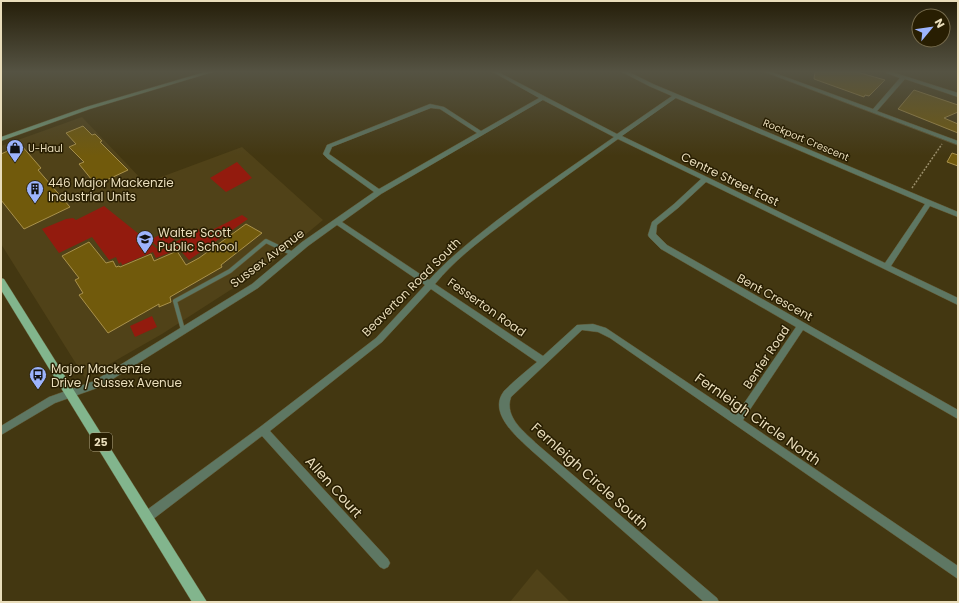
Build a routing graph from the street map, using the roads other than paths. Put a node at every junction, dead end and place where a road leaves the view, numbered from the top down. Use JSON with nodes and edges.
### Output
{"nodes":[{"id":1,"x":115,"y":100,"type":"edge"},
{"id":2,"x":539,"y":100,"type":"edge"},
{"id":3,"x":550,"y":100,"type":"edge"},
{"id":4,"x":669,"y":100,"type":"edge"},
{"id":5,"x":685,"y":100,"type":"edge"},
{"id":6,"x":844,"y":100,"type":"edge"},
{"id":7,"x":884,"y":100,"type":"edge"},
{"id":8,"x":874,"y":111,"type":"junction"},
{"id":9,"x":481,"y":133,"type":"junction"},
{"id":10,"x":618,"y":136,"type":"junction"},
{"id":11,"x":1,"y":139,"type":"edge"},
{"id":12,"x":958,"y":143,"type":"edge"},
{"id":13,"x":705,"y":179,"type":"junction"},
{"id":14,"x":379,"y":192,"type":"junction"},
{"id":15,"x":929,"y":203,"type":"junction"},
{"id":16,"x":958,"y":215,"type":"edge"},
{"id":17,"x":336,"y":221,"type":"junction"},
{"id":18,"x":293,"y":254,"type":"junction"},
{"id":19,"x":886,"y":267,"type":"junction"},
{"id":20,"x":1,"y":282,"type":"edge"},
{"id":21,"x":432,"y":284,"type":"junction"},
{"id":22,"x":958,"y":302,"type":"edge"},
{"id":23,"x":802,"y":325,"type":"junction"},
{"id":24,"x":183,"y":330,"type":"junction"},
{"id":25,"x":543,"y":361,"type":"junction"},
{"id":26,"x":70,"y":393,"type":"junction"},
{"id":27,"x":958,"y":415,"type":"edge"},
{"id":28,"x":736,"y":421,"type":"junction"},
{"id":29,"x":264,"y":430,"type":"junction"},
{"id":30,"x":1,"y":431,"type":"edge"},
{"id":31,"x":148,"y":516,"type":"junction"},
{"id":32,"x":384,"y":563,"type":"dead end"},
{"id":33,"x":958,"y":573,"type":"edge"},
{"id":34,"x":196,"y":601,"type":"edge"},
{"id":35,"x":713,"y":602,"type":"edge"}],
"edges":[{"from":1,"to":11,"type":"street"},
{"from":2,"to":9,"type":"street","name":"Sussex Avenue"},
{"from":3,"to":10,"type":"street","name":"Centre Street East"},
{"from":4,"to":10,"type":"street","name":"Beaverton Road South"},
{"from":5,"to":15,"type":"street","name":"Rockport Crescent"},
{"from":6,"to":8,"type":"street"},
{"from":7,"to":8,"type":"street"},
{"from":8,"to":12,"type":"street"},
{"from":9,"to":14,"type":"street","name":"Sussex Avenue"},
{"from":9,"to":14,"type":"street"},
{"from":10,"to":13,"type":"street","name":"Centre Street East"},
{"from":10,"to":21,"type":"street","name":"Beaverton Road South"},
{"from":13,"to":19,"type":"street","name":"Centre Street East"},
{"from":13,"to":23,"type":"street","name":"Bent Crescent"},
{"from":14,"to":17,"type":"street","name":"Sussex Avenue"},
{"from":15,"to":16,"type":"street","name":"Rockport Crescent"},
{"from":15,"to":19,"type":"street"},
{"from":17,"to":18,"type":"street","name":"Sussex Avenue"},
{"from":17,"to":21,"type":"street","name":"Fesserton Road"},
{"from":18,"to":24,"type":"street","name":"Sussex Avenue"},
{"from":18,"to":24,"type":"lane"},
{"from":19,"to":22,"type":"street","name":"Centre Street East"},
{"from":20,"to":26,"type":"main road","number":"25"},
{"from":21,"to":25,"type":"street","name":"Fesserton Road"},
{"from":21,"to":29,"type":"street","name":"Beaverton Road South"},
{"from":23,"to":27,"type":"street","name":"Bent Crescent"},
{"from":23,"to":28,"type":"street","name":"Benfer Road"},
{"from":24,"to":26,"type":"street","name":"Sussex Avenue"},
{"from":25,"to":28,"type":"street","name":"Fernleigh Circle North"},
{"from":25,"to":35,"type":"street","name":"Fernleigh Circle South"},
{"from":26,"to":30,"type":"street","name":"Sussex Avenue"},
{"from":26,"to":31,"type":"main road","number":"25"},
{"from":28,"to":33,"type":"street","name":"Fernleigh Circle North"},
{"from":29,"to":31,"type":"street","name":"Beaverton Road South"},
{"from":29,"to":32,"type":"street","name":"Allen Court"},
{"from":31,"to":34,"type":"main road","number":"25"}]}
